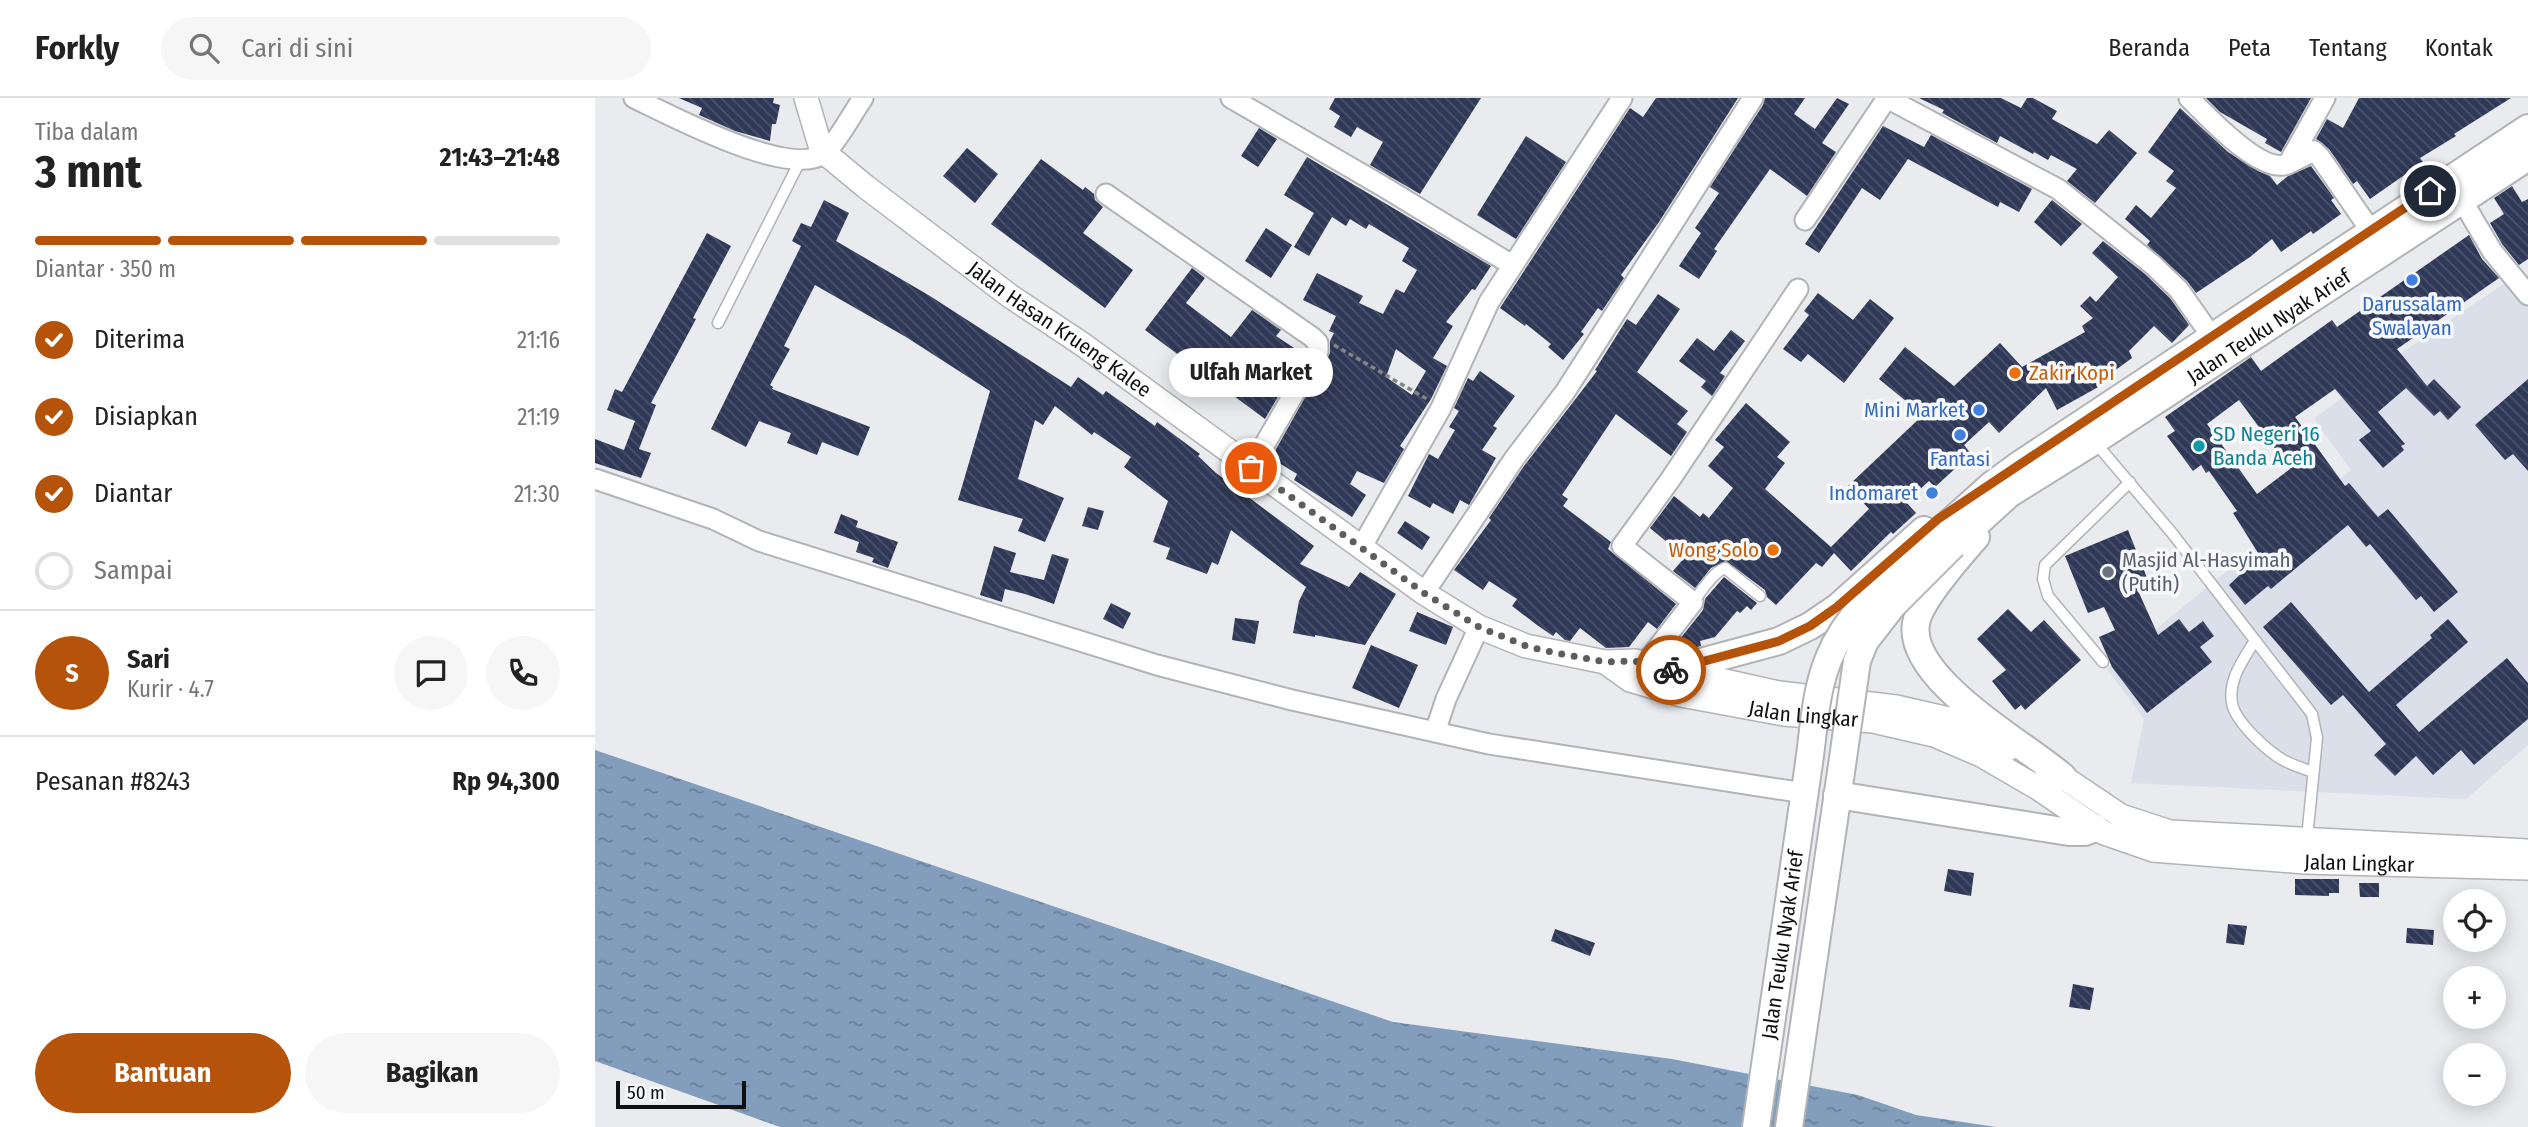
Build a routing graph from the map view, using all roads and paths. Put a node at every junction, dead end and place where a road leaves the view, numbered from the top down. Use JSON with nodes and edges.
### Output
{"nodes":[{"id":1,"x":634,"y":98,"type":"edge"},
{"id":2,"x":806,"y":98,"type":"edge"},
{"id":3,"x":863,"y":98,"type":"edge"},
{"id":4,"x":1231,"y":98,"type":"edge"},
{"id":5,"x":1622,"y":98,"type":"edge"},
{"id":6,"x":1753,"y":98,"type":"edge"},
{"id":7,"x":2189,"y":98,"type":"edge"},
{"id":8,"x":2325,"y":98,"type":"edge"},
{"id":9,"x":2528,"y":128,"type":"edge"},
{"id":10,"x":825,"y":153,"type":"junction"},
{"id":11,"x":2528,"y":157,"type":"edge"},
{"id":12,"x":801,"y":159,"type":"junction"},
{"id":13,"x":2288,"y":164,"type":"junction"},
{"id":14,"x":2455,"y":189,"type":"junction"},
{"id":15,"x":1106,"y":194,"type":"dead end"},
{"id":16,"x":1805,"y":220,"type":"dead end"},
{"id":17,"x":2371,"y":231,"type":"junction"},
{"id":18,"x":1511,"y":265,"type":"junction"},
{"id":19,"x":1798,"y":289,"type":"dead end"},
{"id":20,"x":2528,"y":295,"type":"edge"},
{"id":21,"x":718,"y":323,"type":"dead end"},
{"id":22,"x":2212,"y":337,"type":"junction"},
{"id":23,"x":1318,"y":343,"type":"junction"},
{"id":24,"x":1441,"y":408,"type":"junction"},
{"id":25,"x":2094,"y":441,"type":"junction"},
{"id":26,"x":1251,"y":468,"type":"junction"},
{"id":27,"x":595,"y":479,"type":"edge"},
{"id":28,"x":2130,"y":482,"type":"junction"},
{"id":29,"x":2001,"y":489,"type":"junction"},
{"id":30,"x":1945,"y":539,"type":"junction"},
{"id":31,"x":1361,"y":548,"type":"junction"},
{"id":32,"x":1424,"y":593,"type":"junction"},
{"id":33,"x":1760,"y":596,"type":"dead end"},
{"id":34,"x":1693,"y":602,"type":"junction"},
{"id":35,"x":1476,"y":634,"type":"junction"},
{"id":36,"x":2254,"y":642,"type":"junction"},
{"id":37,"x":1605,"y":662,"type":"junction"},
{"id":38,"x":2103,"y":662,"type":"dead end"},
{"id":39,"x":1645,"y":664,"type":"junction"},
{"id":40,"x":1671,"y":670,"type":"junction"},
{"id":41,"x":1435,"y":732,"type":"junction"},
{"id":42,"x":2313,"y":772,"type":"junction"},
{"id":43,"x":2063,"y":777,"type":"junction"},
{"id":44,"x":1839,"y":783,"type":"junction"},
{"id":45,"x":1804,"y":793,"type":"junction"},
{"id":46,"x":2111,"y":828,"type":"junction"},
{"id":47,"x":2306,"y":844,"type":"junction"},
{"id":48,"x":2528,"y":851,"type":"edge"},
{"id":49,"x":2528,"y":868,"type":"edge"},
{"id":50,"x":1756,"y":1127,"type":"edge"},
{"id":51,"x":1789,"y":1127,"type":"edge"}],
"edges":[{"from":1,"to":12,"type":"street"},
{"from":2,"to":10,"type":"street"},
{"from":3,"to":10,"type":"street"},
{"from":4,"to":18,"type":"street"},
{"from":5,"to":18,"type":"street"},
{"from":6,"to":32,"type":"street"},
{"from":7,"to":13,"type":"street"},
{"from":8,"to":13,"type":"street"},
{"from":9,"to":14,"type":"main road","name":"Jalan Teuku Nyak Arief"},
{"from":10,"to":12,"type":"street"},
{"from":10,"to":26,"type":"street","name":"Jalan Hasan Krueng Kalee"},
{"from":11,"to":14,"type":"main road","name":"Jalan Teuku Nyak Arief"},
{"from":12,"to":21,"type":"lane"},
{"from":13,"to":17,"type":"street"},
{"from":14,"to":17,"type":"main road","name":"Jalan Teuku Nyak Arief"},
{"from":14,"to":20,"type":"street"},
{"from":14,"to":25,"type":"main road","name":"Jalan Teuku Nyak Arief"},
{"from":15,"to":23,"type":"street"},
{"from":16,"to":22,"type":"street"},
{"from":17,"to":22,"type":"main road","name":"Jalan Teuku Nyak Arief"},
{"from":18,"to":24,"type":"street"},
{"from":19,"to":34,"type":"street"},
{"from":22,"to":29,"type":"main road","name":"Jalan Teuku Nyak Arief"},
{"from":23,"to":24,"type":"path"},
{"from":23,"to":26,"type":"street"},
{"from":24,"to":31,"type":"street"},
{"from":25,"to":28,"type":"lane"},
{"from":25,"to":29,"type":"main road","name":"Jalan Teuku Nyak Arief"},
{"from":26,"to":31,"type":"street","name":"Jalan Hasan Krueng Kalee"},
{"from":27,"to":41,"type":"street"},
{"from":28,"to":36,"type":"lane"},
{"from":28,"to":38,"type":"lane"},
{"from":29,"to":30,"type":"main road"},
{"from":29,"to":40,"type":"main road"},
{"from":29,"to":43,"type":"main road"},
{"from":30,"to":44,"type":"main road","name":"Jalan Teuku Nyak Arief","bridge":true},
{"from":30,"to":45,"type":"main road","name":"Jalan Teuku Nyak Arief","bridge":true},
{"from":31,"to":32,"type":"street","name":"Jalan Hasan Krueng Kalee"},
{"from":32,"to":35,"type":"street","name":"Jalan Hasan Krueng Kalee"},
{"from":33,"to":34,"type":"lane"},
{"from":34,"to":39,"type":"street"},
{"from":35,"to":37,"type":"street","name":"Jalan Hasan Krueng Kalee"},
{"from":35,"to":41,"type":"street"},
{"from":36,"to":42,"type":"lane"},
{"from":36,"to":42,"type":"lane"},
{"from":37,"to":39,"type":"street","name":"Jalan Lingkar"},
{"from":37,"to":46,"type":"street","name":"Jalan Lingkar"},
{"from":39,"to":40,"type":"street","name":"Jalan Lingkar"},
{"from":40,"to":43,"type":"street","name":"Jalan Lingkar"},
{"from":41,"to":45,"type":"street"},
{"from":42,"to":47,"type":"lane"},
{"from":43,"to":46,"type":"street","name":"Jalan Lingkar"},
{"from":44,"to":46,"type":"main road"},
{"from":44,"to":51,"type":"main road","name":"Jalan Teuku Nyak Arief"},
{"from":45,"to":50,"type":"main road","name":"Jalan Teuku Nyak Arief"},
{"from":46,"to":47,"type":"street","name":"Jalan Lingkar"},
{"from":47,"to":48,"type":"street"},
{"from":47,"to":49,"type":"street","name":"Jalan Lingkar"}]}
